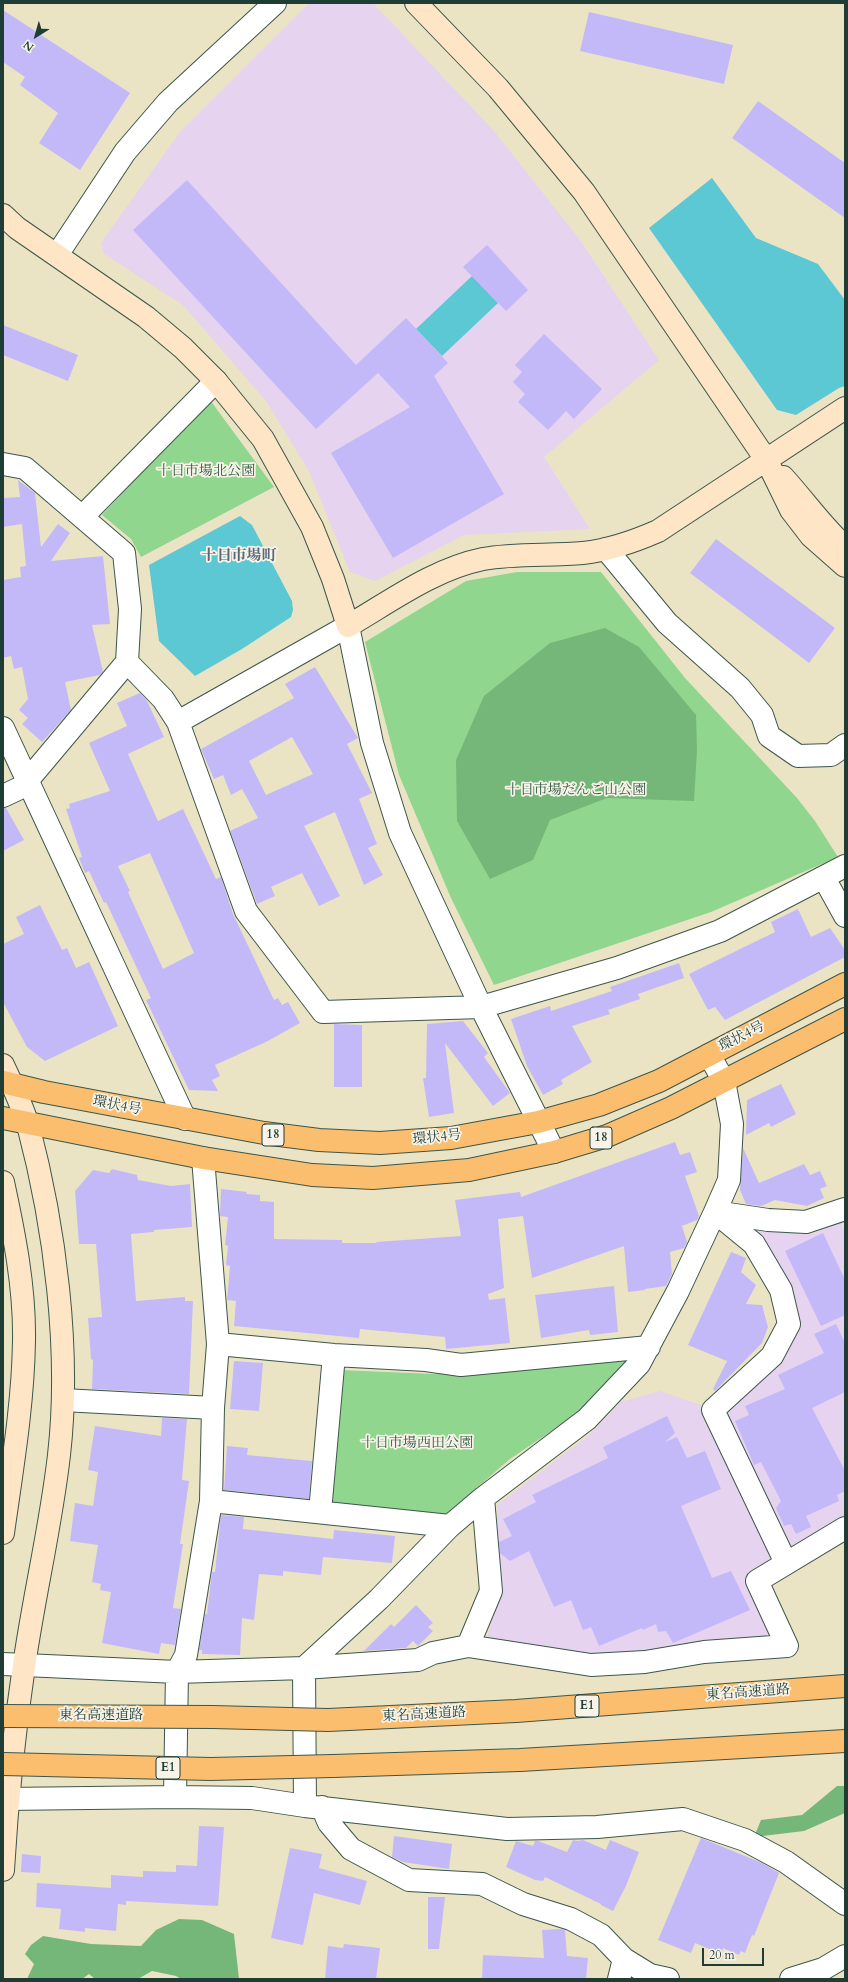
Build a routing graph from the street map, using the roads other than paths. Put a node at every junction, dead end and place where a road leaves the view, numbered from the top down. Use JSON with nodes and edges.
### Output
{"nodes":[{"id":1,"x":275,"y":3,"type":"edge"},
{"id":2,"x":416,"y":3,"type":"edge"},
{"id":3,"x":3,"y":215,"type":"edge"},
{"id":4,"x":57,"y":255,"type":"junction"},
{"id":5,"x":216,"y":381,"type":"junction"},
{"id":6,"x":845,"y":408,"type":"edge"},
{"id":7,"x":767,"y":460,"type":"junction"},
{"id":8,"x":3,"y":464,"type":"edge"},
{"id":9,"x":82,"y":517,"type":"junction"},
{"id":10,"x":845,"y":547,"type":"edge"},
{"id":11,"x":606,"y":549,"type":"junction"},
{"id":12,"x":845,"y":566,"type":"edge"},
{"id":13,"x":348,"y":626,"type":"junction"},
{"id":14,"x":127,"y":662,"type":"junction"},
{"id":15,"x":178,"y":722,"type":"junction"},
{"id":16,"x":3,"y":728,"type":"edge"},
{"id":17,"x":845,"y":746,"type":"edge"},
{"id":18,"x":26,"y":780,"type":"junction"},
{"id":19,"x":3,"y":796,"type":"edge"},
{"id":20,"x":845,"y":866,"type":"edge"},
{"id":21,"x":824,"y":878,"type":"junction"},
{"id":22,"x":845,"y":916,"type":"edge"},
{"id":23,"x":845,"y":984,"type":"edge"},
{"id":24,"x":481,"y":1007,"type":"junction"},
{"id":25,"x":845,"y":1019,"type":"edge"},
{"id":26,"x":709,"y":1055,"type":"junction"},
{"id":27,"x":6,"y":1077,"type":"edge"},
{"id":28,"x":724,"y":1081,"type":"junction"},
{"id":29,"x":3,"y":1118,"type":"edge"},
{"id":30,"x":185,"y":1119,"type":"junction"},
{"id":31,"x":538,"y":1122,"type":"junction"},
{"id":32,"x":27,"y":1124,"type":"junction"},
{"id":33,"x":554,"y":1152,"type":"junction"},
{"id":34,"x":203,"y":1158,"type":"junction"},
{"id":35,"x":3,"y":1182,"type":"edge"},
{"id":36,"x":845,"y":1209,"type":"edge"},
{"id":37,"x":715,"y":1212,"type":"junction"},
{"id":38,"x":218,"y":1344,"type":"junction"},
{"id":39,"x":648,"y":1347,"type":"junction"},
{"id":40,"x":334,"y":1356,"type":"junction"},
{"id":41,"x":63,"y":1400,"type":"junction"},
{"id":42,"x":213,"y":1408,"type":"junction"},
{"id":43,"x":483,"y":1498,"type":"junction"},
{"id":44,"x":210,"y":1501,"type":"junction"},
{"id":45,"x":320,"y":1512,"type":"junction"},
{"id":46,"x":450,"y":1526,"type":"junction"},
{"id":47,"x":845,"y":1528,"type":"edge"},
{"id":48,"x":3,"y":1533,"type":"edge"},
{"id":49,"x":786,"y":1563,"type":"junction"},
{"id":50,"x":468,"y":1646,"type":"junction"},
{"id":51,"x":13,"y":1665,"type":"edge"},
{"id":52,"x":304,"y":1668,"type":"junction"},
{"id":53,"x":177,"y":1672,"type":"junction"},
{"id":54,"x":845,"y":1686,"type":"edge"},
{"id":55,"x":3,"y":1716,"type":"edge"},
{"id":56,"x":845,"y":1741,"type":"edge"},
{"id":57,"x":3,"y":1764,"type":"edge"},
{"id":58,"x":175,"y":1797,"type":"junction"},
{"id":59,"x":5,"y":1799,"type":"edge"},
{"id":60,"x":314,"y":1806,"type":"junction"},
{"id":61,"x":3,"y":1870,"type":"edge"},
{"id":62,"x":845,"y":1904,"type":"edge"},
{"id":63,"x":845,"y":1956,"type":"edge"},
{"id":64,"x":622,"y":1969,"type":"edge"},
{"id":65,"x":826,"y":1974,"type":"edge"},
{"id":66,"x":668,"y":1979,"type":"edge"},
{"id":67,"x":791,"y":1979,"type":"edge"}],
"edges":[{"from":1,"to":4,"type":"street"},
{"from":2,"to":7,"type":"street"},
{"from":3,"to":4,"type":"street"},
{"from":4,"to":5,"type":"street"},
{"from":5,"to":9,"type":"street"},
{"from":5,"to":13,"type":"street"},
{"from":6,"to":7,"type":"street"},
{"from":7,"to":10,"type":"street"},
{"from":7,"to":11,"type":"street"},
{"from":7,"to":12,"type":"street"},
{"from":8,"to":9,"type":"street"},
{"from":9,"to":14,"type":"street"},
{"from":11,"to":13,"type":"street"},
{"from":11,"to":17,"type":"street"},
{"from":13,"to":15,"type":"street"},
{"from":13,"to":24,"type":"street"},
{"from":14,"to":15,"type":"street"},
{"from":14,"to":18,"type":"street"},
{"from":15,"to":24,"type":"street"},
{"from":16,"to":18,"type":"street"},
{"from":18,"to":19,"type":"street"},
{"from":18,"to":30,"type":"street"},
{"from":20,"to":21,"type":"street"},
{"from":21,"to":22,"type":"street"},
{"from":21,"to":24,"type":"street"},
{"from":23,"to":26,"type":"main road","name":"環状4号","number":"18"},
{"from":24,"to":31,"type":"street"},
{"from":25,"to":28,"type":"main road","number":"18"},
{"from":26,"to":28,"type":"street"},
{"from":26,"to":31,"type":"main road","name":"環状4号","number":"18"},
{"from":27,"to":30,"type":"main road","name":"環状4号","number":"18"},
{"from":27,"to":32,"type":"street"},
{"from":28,"to":33,"type":"main road","number":"18"},
{"from":28,"to":37,"type":"street"},
{"from":29,"to":32,"type":"main road","number":"18"},
{"from":30,"to":31,"type":"main road","name":"環状4号","number":"18"},
{"from":31,"to":33,"type":"street"},
{"from":32,"to":34,"type":"main road","number":"18"},
{"from":32,"to":41,"type":"street"},
{"from":33,"to":34,"type":"main road","number":"18"},
{"from":34,"to":38,"type":"street"},
{"from":35,"to":48,"type":"street"},
{"from":36,"to":37,"type":"street"},
{"from":37,"to":39,"type":"street"},
{"from":37,"to":49,"type":"street"},
{"from":38,"to":40,"type":"street"},
{"from":38,"to":42,"type":"street"},
{"from":39,"to":40,"type":"street"},
{"from":39,"to":43,"type":"street"},
{"from":40,"to":45,"type":"street"},
{"from":41,"to":42,"type":"street"},
{"from":41,"to":51,"type":"street"},
{"from":42,"to":44,"type":"street"},
{"from":43,"to":46,"type":"street"},
{"from":43,"to":50,"type":"street"},
{"from":44,"to":45,"type":"street"},
{"from":44,"to":53,"type":"street"},
{"from":45,"to":46,"type":"street"},
{"from":46,"to":52,"type":"street"},
{"from":47,"to":49,"type":"street"},
{"from":49,"to":50,"type":"street"},
{"from":50,"to":52,"type":"street"},
{"from":51,"to":53,"type":"street"},
{"from":51,"to":59,"type":"street"},
{"from":52,"to":53,"type":"street"},
{"from":52,"to":60,"type":"street"},
{"from":53,"to":58,"type":"street"},
{"from":54,"to":55,"type":"main road","name":"東名高速道路","number":"E1","bridge":true},
{"from":56,"to":57,"type":"main road","number":"E1","bridge":true},
{"from":58,"to":59,"type":"street"},
{"from":58,"to":60,"type":"street"},
{"from":59,"to":61,"type":"street"},
{"from":60,"to":62,"type":"street"},
{"from":60,"to":64,"type":"street"},
{"from":63,"to":65,"type":"street"},
{"from":64,"to":66,"type":"street"},
{"from":65,"to":67,"type":"street"}]}
